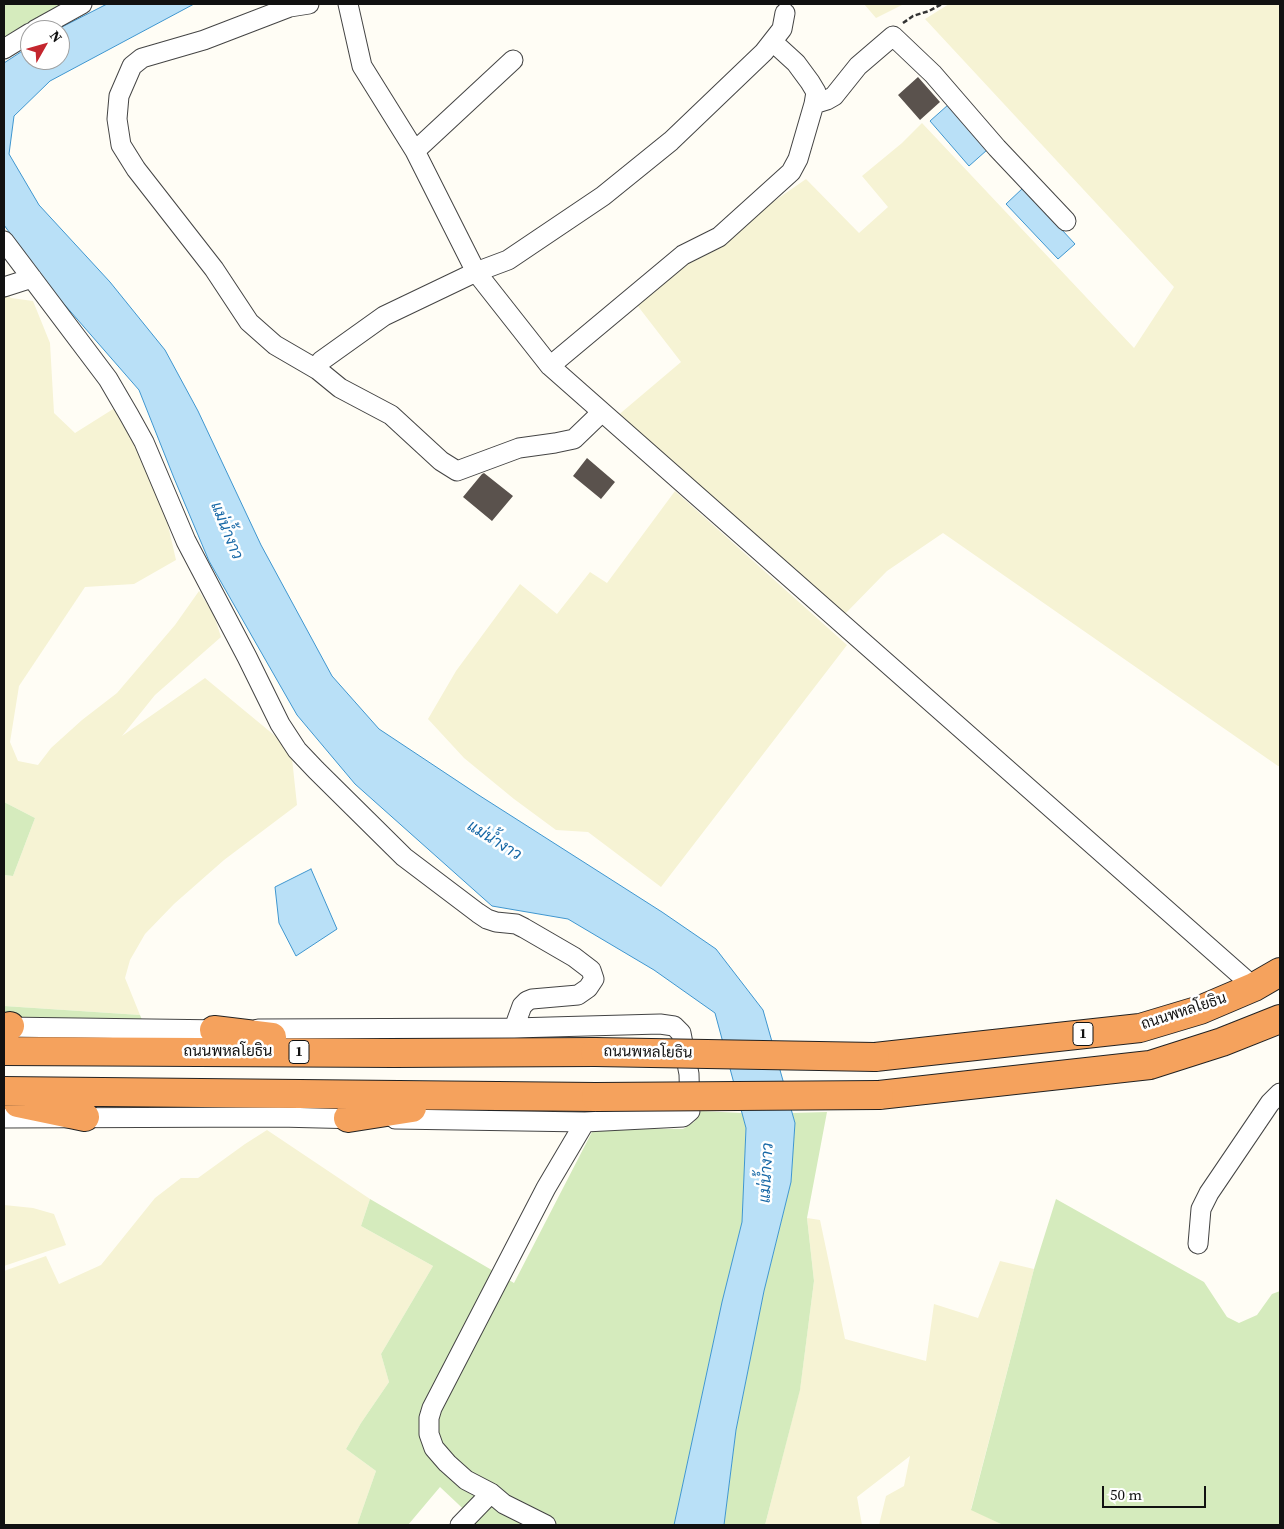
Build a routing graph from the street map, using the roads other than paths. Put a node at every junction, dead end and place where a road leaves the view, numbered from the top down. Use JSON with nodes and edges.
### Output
{"nodes":[{"id":1,"x":82,"y":4,"type":"edge"},
{"id":2,"x":309,"y":4,"type":"edge"},
{"id":3,"x":348,"y":4,"type":"edge"},
{"id":4,"x":786,"y":13,"type":"dead end"},
{"id":5,"x":53,"y":20,"type":"edge"},
{"id":6,"x":20,"y":39,"type":"edge"},
{"id":7,"x":773,"y":42,"type":"junction"},
{"id":8,"x":4,"y":49,"type":"edge"},
{"id":9,"x":513,"y":60,"type":"dead end"},
{"id":10,"x":814,"y":104,"type":"junction"},
{"id":11,"x":415,"y":151,"type":"junction"},
{"id":12,"x":1066,"y":221,"type":"dead end"},
{"id":13,"x":4,"y":240,"type":"edge"},
{"id":14,"x":476,"y":272,"type":"junction"},
{"id":15,"x":32,"y":278,"type":"junction"},
{"id":16,"x":4,"y":287,"type":"edge"},
{"id":17,"x":550,"y":366,"type":"junction"},
{"id":18,"x":318,"y":370,"type":"junction"},
{"id":19,"x":602,"y":412,"type":"junction"},
{"id":20,"x":1280,"y":972,"type":"edge"},
{"id":21,"x":1254,"y":988,"type":"junction"},
{"id":22,"x":1280,"y":1019,"type":"edge"},
{"id":23,"x":514,"y":1028,"type":"junction"},
{"id":24,"x":214,"y":1030,"type":"junction"},
{"id":25,"x":5,"y":1033,"type":"edge"},
{"id":26,"x":394,"y":1053,"type":"junction"},
{"id":27,"x":4,"y":1091,"type":"edge"},
{"id":28,"x":1280,"y":1093,"type":"edge"},
{"id":29,"x":485,"y":1096,"type":"junction"},
{"id":30,"x":4,"y":1100,"type":"edge"},
{"id":31,"x":86,"y":1117,"type":"junction"},
{"id":32,"x":4,"y":1118,"type":"edge"},
{"id":33,"x":348,"y":1118,"type":"junction"},
{"id":34,"x":585,"y":1122,"type":"junction"},
{"id":35,"x":1198,"y":1244,"type":"dead end"},
{"id":36,"x":491,"y":1493,"type":"junction"},
{"id":37,"x":460,"y":1525,"type":"edge"},
{"id":38,"x":546,"y":1525,"type":"edge"}],
"edges":[{"from":1,"to":5,"type":"street"},
{"from":2,"to":18,"type":"street"},
{"from":3,"to":11,"type":"street"},
{"from":4,"to":7,"type":"street"},
{"from":6,"to":8,"type":"street"},
{"from":7,"to":10,"type":"street"},
{"from":7,"to":14,"type":"street"},
{"from":9,"to":11,"type":"street"},
{"from":10,"to":12,"type":"street"},
{"from":10,"to":17,"type":"street"},
{"from":11,"to":14,"type":"street"},
{"from":13,"to":15,"type":"street"},
{"from":14,"to":17,"type":"street"},
{"from":14,"to":18,"type":"street"},
{"from":15,"to":16,"type":"street"},
{"from":15,"to":23,"type":"street"},
{"from":17,"to":19,"type":"street"},
{"from":18,"to":19,"type":"street"},
{"from":19,"to":21,"type":"street"},
{"from":20,"to":21,"type":"highway","name":"ถนนพหลโยธิน","number":"1"},
{"from":21,"to":26,"type":"highway","name":"ถนนพหลโยธิน","number":"1","bridge":true},
{"from":22,"to":29,"type":"highway","bridge":true},
{"from":23,"to":24,"type":"street"},
{"from":23,"to":34,"type":"street"},
{"from":24,"to":25,"type":"street"},
{"from":24,"to":26,"type":"highway"},
{"from":25,"to":26,"type":"highway","name":"ถนนพหลโยธิน","number":"1"},
{"from":27,"to":29,"type":"highway"},
{"from":28,"to":35,"type":"street"},
{"from":29,"to":33,"type":"highway"},
{"from":30,"to":31,"type":"highway"},
{"from":31,"to":32,"type":"street"},
{"from":31,"to":33,"type":"street"},
{"from":33,"to":34,"type":"street"},
{"from":34,"to":36,"type":"street"},
{"from":36,"to":37,"type":"street"},
{"from":36,"to":38,"type":"street"}]}
